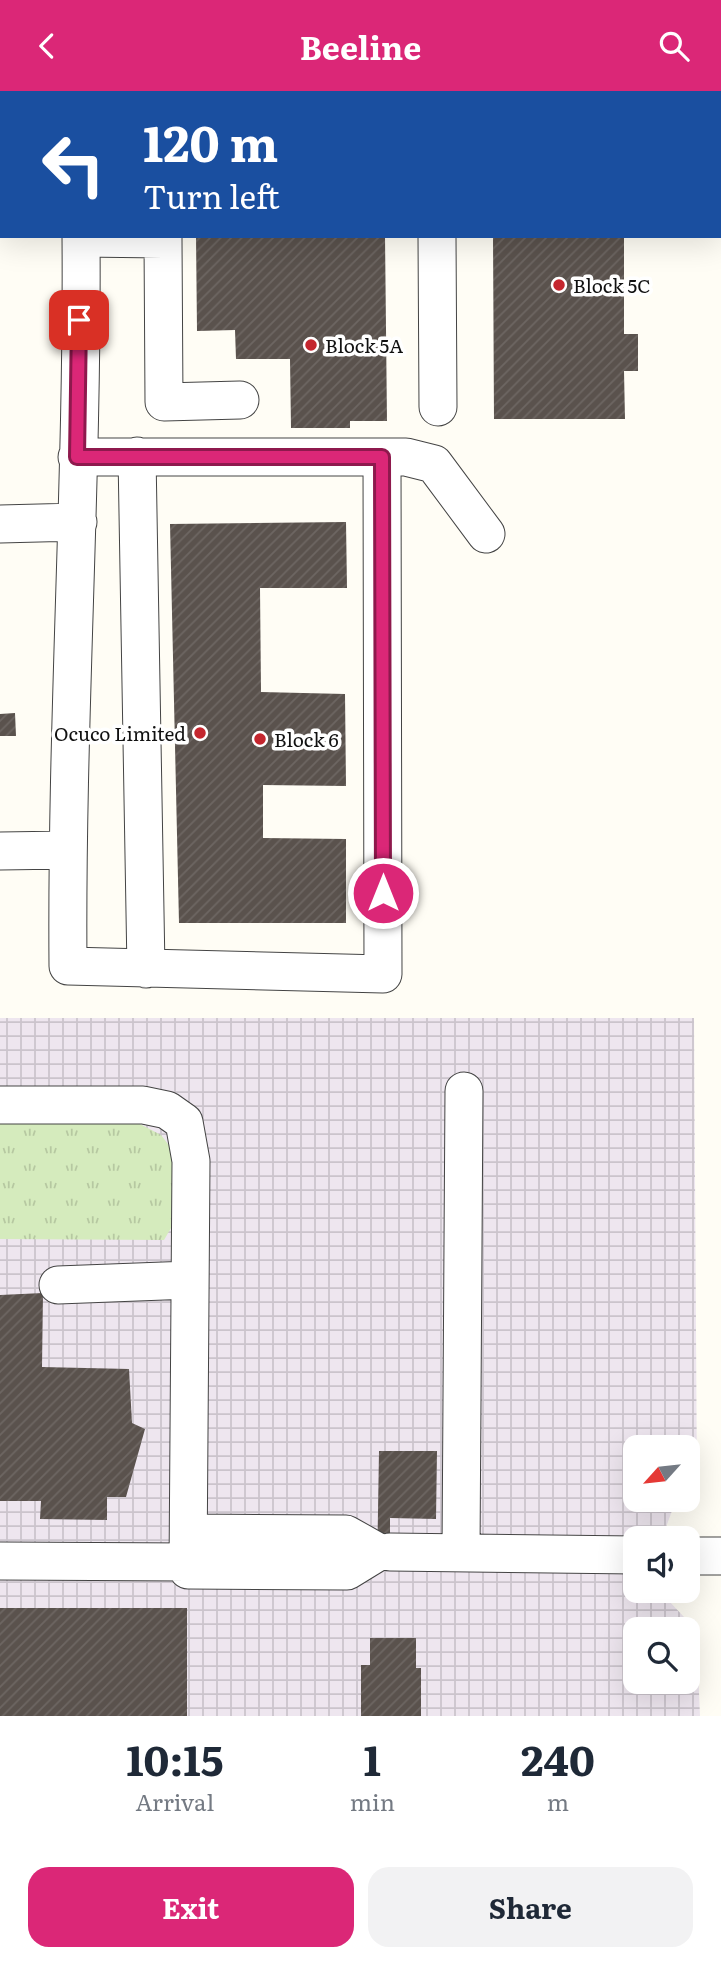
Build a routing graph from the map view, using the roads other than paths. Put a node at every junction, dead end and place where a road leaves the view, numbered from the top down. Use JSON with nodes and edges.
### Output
{"nodes":[{"id":1,"x":81,"y":238,"type":"edge"},
{"id":2,"x":163,"y":238,"type":"edge"},
{"id":3,"x":437,"y":238,"type":"edge"},
{"id":4,"x":240,"y":400,"type":"dead end"},
{"id":5,"x":438,"y":407,"type":"dead end"},
{"id":6,"x":137,"y":456,"type":"junction"},
{"id":7,"x":77,"y":457,"type":"junction"},
{"id":8,"x":382,"y":457,"type":"junction"},
{"id":9,"x":78,"y":522,"type":"junction"},
{"id":10,"x":0,"y":524,"type":"edge"},
{"id":11,"x":486,"y":534,"type":"dead end"},
{"id":12,"x":67,"y":850,"type":"junction"},
{"id":13,"x":0,"y":851,"type":"edge"},
{"id":14,"x":146,"y":969,"type":"junction"},
{"id":15,"x":464,"y":1091,"type":"dead end"},
{"id":16,"x":0,"y":1105,"type":"edge"},
{"id":17,"x":190,"y":1280,"type":"junction"},
{"id":18,"x":58,"y":1285,"type":"dead end"},
{"id":19,"x":390,"y":1552,"type":"dead end"},
{"id":20,"x":461,"y":1553,"type":"junction"},
{"id":21,"x":623,"y":1555,"type":"edge"},
{"id":22,"x":700,"y":1556,"type":"edge"},
{"id":23,"x":721,"y":1556,"type":"edge"},
{"id":24,"x":0,"y":1561,"type":"edge"}],
"edges":[{"from":1,"to":7,"type":"lane"},
{"from":2,"to":4,"type":"lane"},
{"from":3,"to":5,"type":"lane"},
{"from":6,"to":7,"type":"lane"},
{"from":6,"to":8,"type":"lane"},
{"from":6,"to":14,"type":"lane"},
{"from":7,"to":9,"type":"lane"},
{"from":8,"to":11,"type":"lane"},
{"from":8,"to":14,"type":"lane"},
{"from":9,"to":10,"type":"lane"},
{"from":9,"to":12,"type":"lane"},
{"from":12,"to":13,"type":"lane"},
{"from":12,"to":14,"type":"lane"},
{"from":15,"to":20,"type":"lane"},
{"from":16,"to":17,"type":"lane"},
{"from":17,"to":18,"type":"lane"},
{"from":17,"to":24,"type":"lane"},
{"from":19,"to":20,"type":"lane"},
{"from":20,"to":21,"type":"lane"},
{"from":22,"to":23,"type":"lane"}]}
